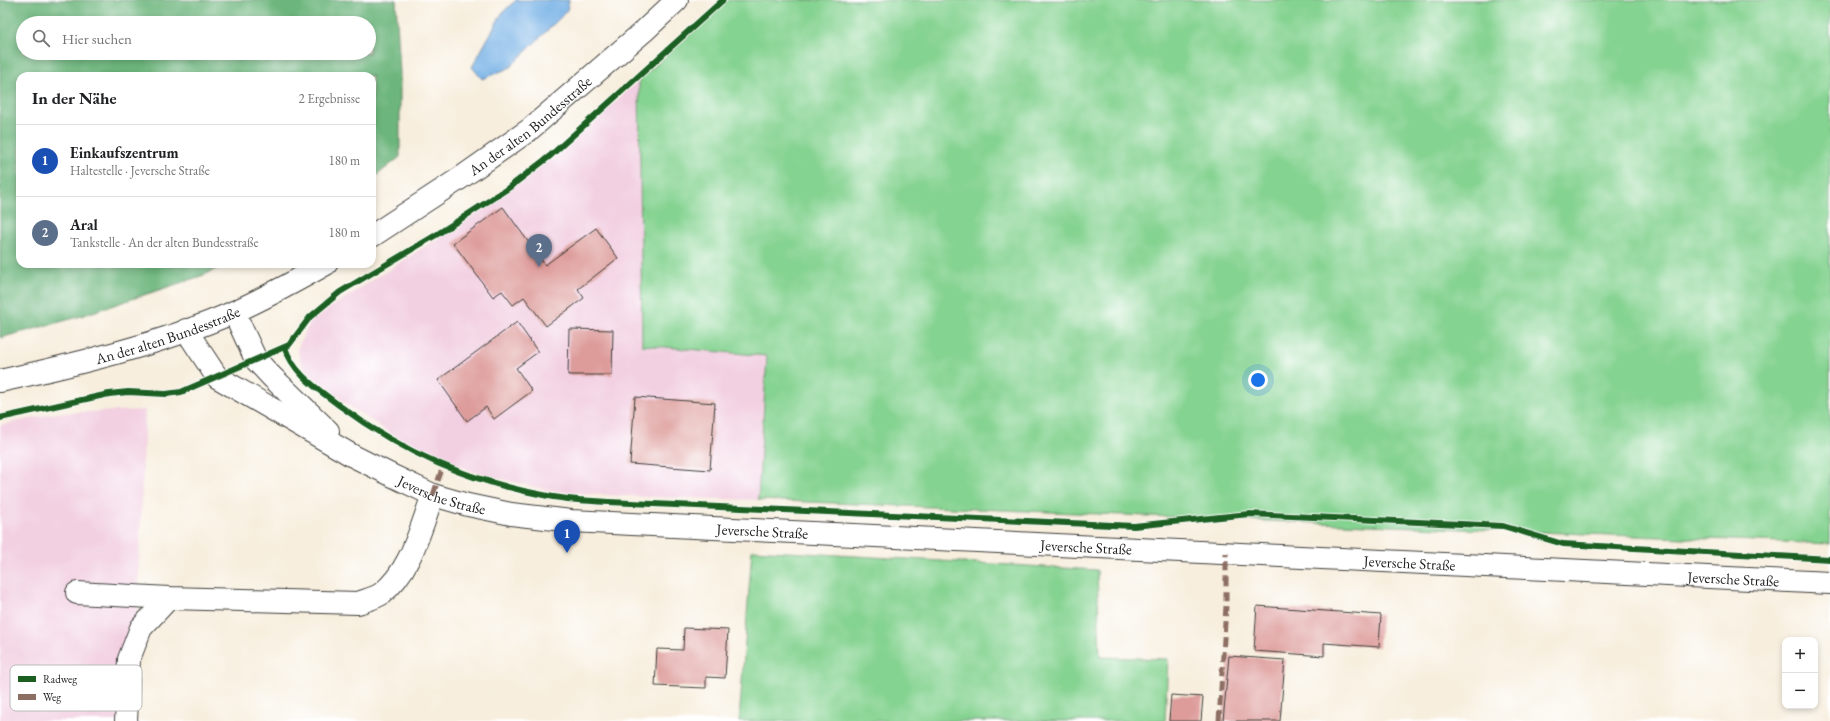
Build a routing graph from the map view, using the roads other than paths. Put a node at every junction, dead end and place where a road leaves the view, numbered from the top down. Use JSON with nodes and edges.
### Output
{"nodes":[{"id":1,"x":677,"y":0,"type":"edge"},
{"id":2,"x":376,"y":233,"type":"edge"},
{"id":3,"x":318,"y":268,"type":"edge"},
{"id":4,"x":234,"y":312,"type":"junction"},
{"id":5,"x":186,"y":330,"type":"junction"},
{"id":6,"x":0,"y":381,"type":"edge"},
{"id":7,"x":353,"y":456,"type":"junction"},
{"id":8,"x":433,"y":495,"type":"junction"},
{"id":9,"x":1830,"y":584,"type":"edge"},
{"id":10,"x":77,"y":593,"type":"dead end"},
{"id":11,"x":169,"y":598,"type":"junction"},
{"id":12,"x":130,"y":665,"type":"edge"},
{"id":13,"x":127,"y":711,"type":"edge"},
{"id":14,"x":126,"y":721,"type":"edge"}],
"edges":[{"from":1,"to":2,"type":"street","name":"An der alten Bundesstraße"},
{"from":3,"to":4,"type":"street","name":"An der alten Bundesstraße"},
{"from":4,"to":5,"type":"street","name":"An der alten Bundesstraße"},
{"from":4,"to":7,"type":"street","name":"Jeversche Straße"},
{"from":5,"to":6,"type":"street","name":"An der alten Bundesstraße"},
{"from":5,"to":7,"type":"street","name":"Jeversche Straße"},
{"from":7,"to":8,"type":"street","name":"Jeversche Straße"},
{"from":8,"to":9,"type":"street","name":"Jeversche Straße"},
{"from":8,"to":11,"type":"street"},
{"from":10,"to":11,"type":"street"},
{"from":11,"to":12,"type":"street"},
{"from":13,"to":14,"type":"street"}]}
